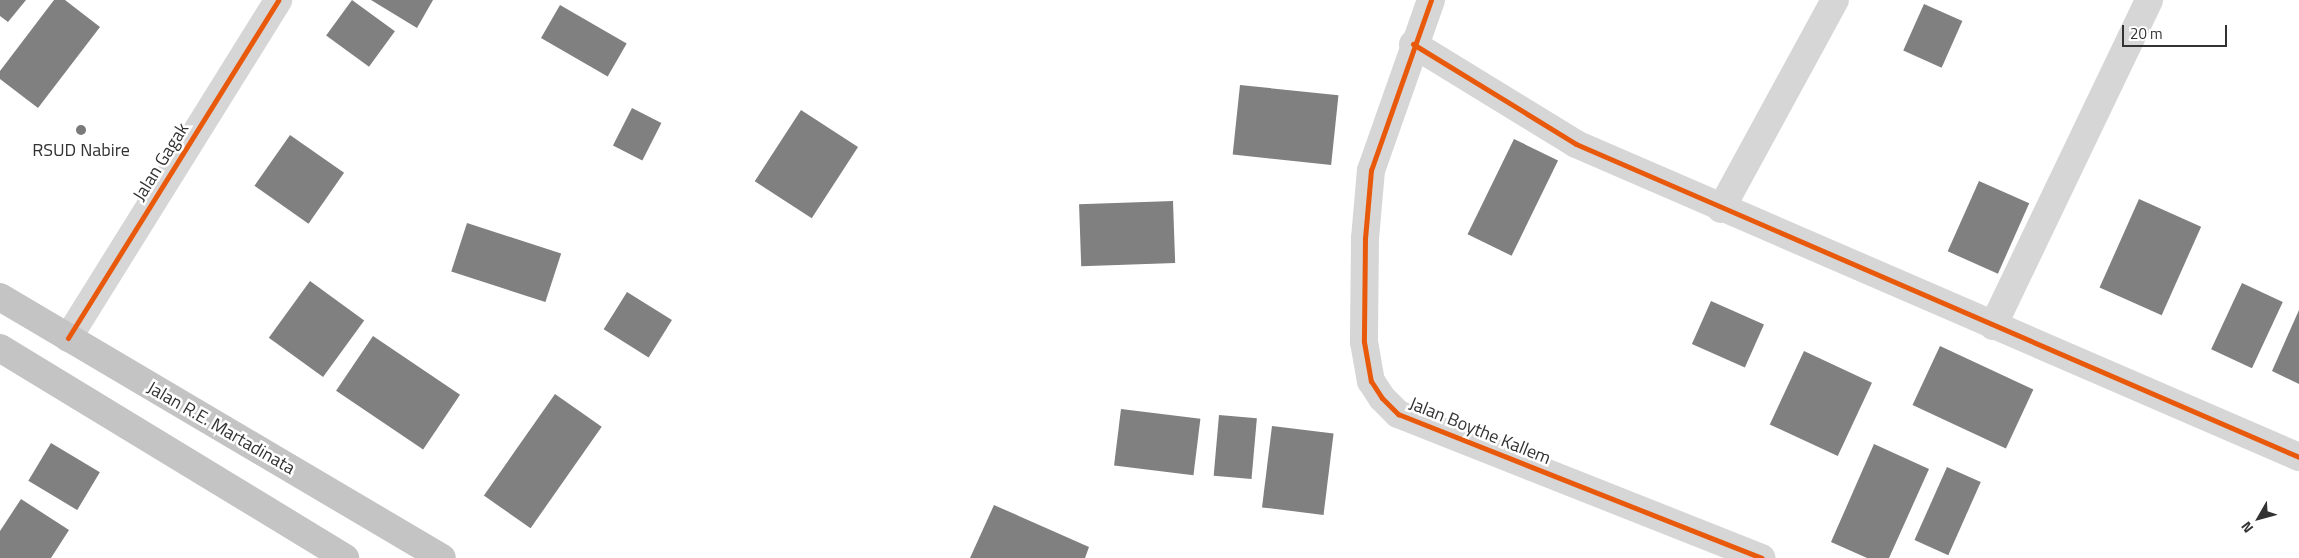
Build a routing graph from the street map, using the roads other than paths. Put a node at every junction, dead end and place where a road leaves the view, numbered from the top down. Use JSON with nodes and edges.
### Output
{"nodes":[{"id":1,"x":278,"y":0,"type":"edge"},
{"id":2,"x":1431,"y":0,"type":"edge"},
{"id":3,"x":1835,"y":0,"type":"edge"},
{"id":4,"x":2149,"y":0,"type":"edge"},
{"id":5,"x":1413,"y":44,"type":"junction"},
{"id":6,"x":1721,"y":209,"type":"junction"},
{"id":7,"x":0,"y":297,"type":"edge"},
{"id":8,"x":1993,"y":326,"type":"junction"},
{"id":9,"x":68,"y":338,"type":"junction"},
{"id":10,"x":0,"y":348,"type":"edge"},
{"id":11,"x":2299,"y":457,"type":"edge"},
{"id":12,"x":345,"y":558,"type":"edge"},
{"id":13,"x":442,"y":558,"type":"edge"},
{"id":14,"x":1762,"y":558,"type":"edge"}],
"edges":[{"from":1,"to":9,"type":"street","name":"Jalan Gagak"},
{"from":2,"to":5,"type":"street","name":"Jalan Boythe Kallem"},
{"from":3,"to":6,"type":"street"},
{"from":4,"to":8,"type":"street"},
{"from":5,"to":6,"type":"street"},
{"from":5,"to":14,"type":"street","name":"Jalan Boythe Kallem"},
{"from":6,"to":8,"type":"street"},
{"from":7,"to":9,"type":"highway","name":"Jalan R.E. Martadinata"},
{"from":8,"to":11,"type":"street"},
{"from":9,"to":13,"type":"highway","name":"Jalan R.E. Martadinata"},
{"from":10,"to":12,"type":"highway"}]}
